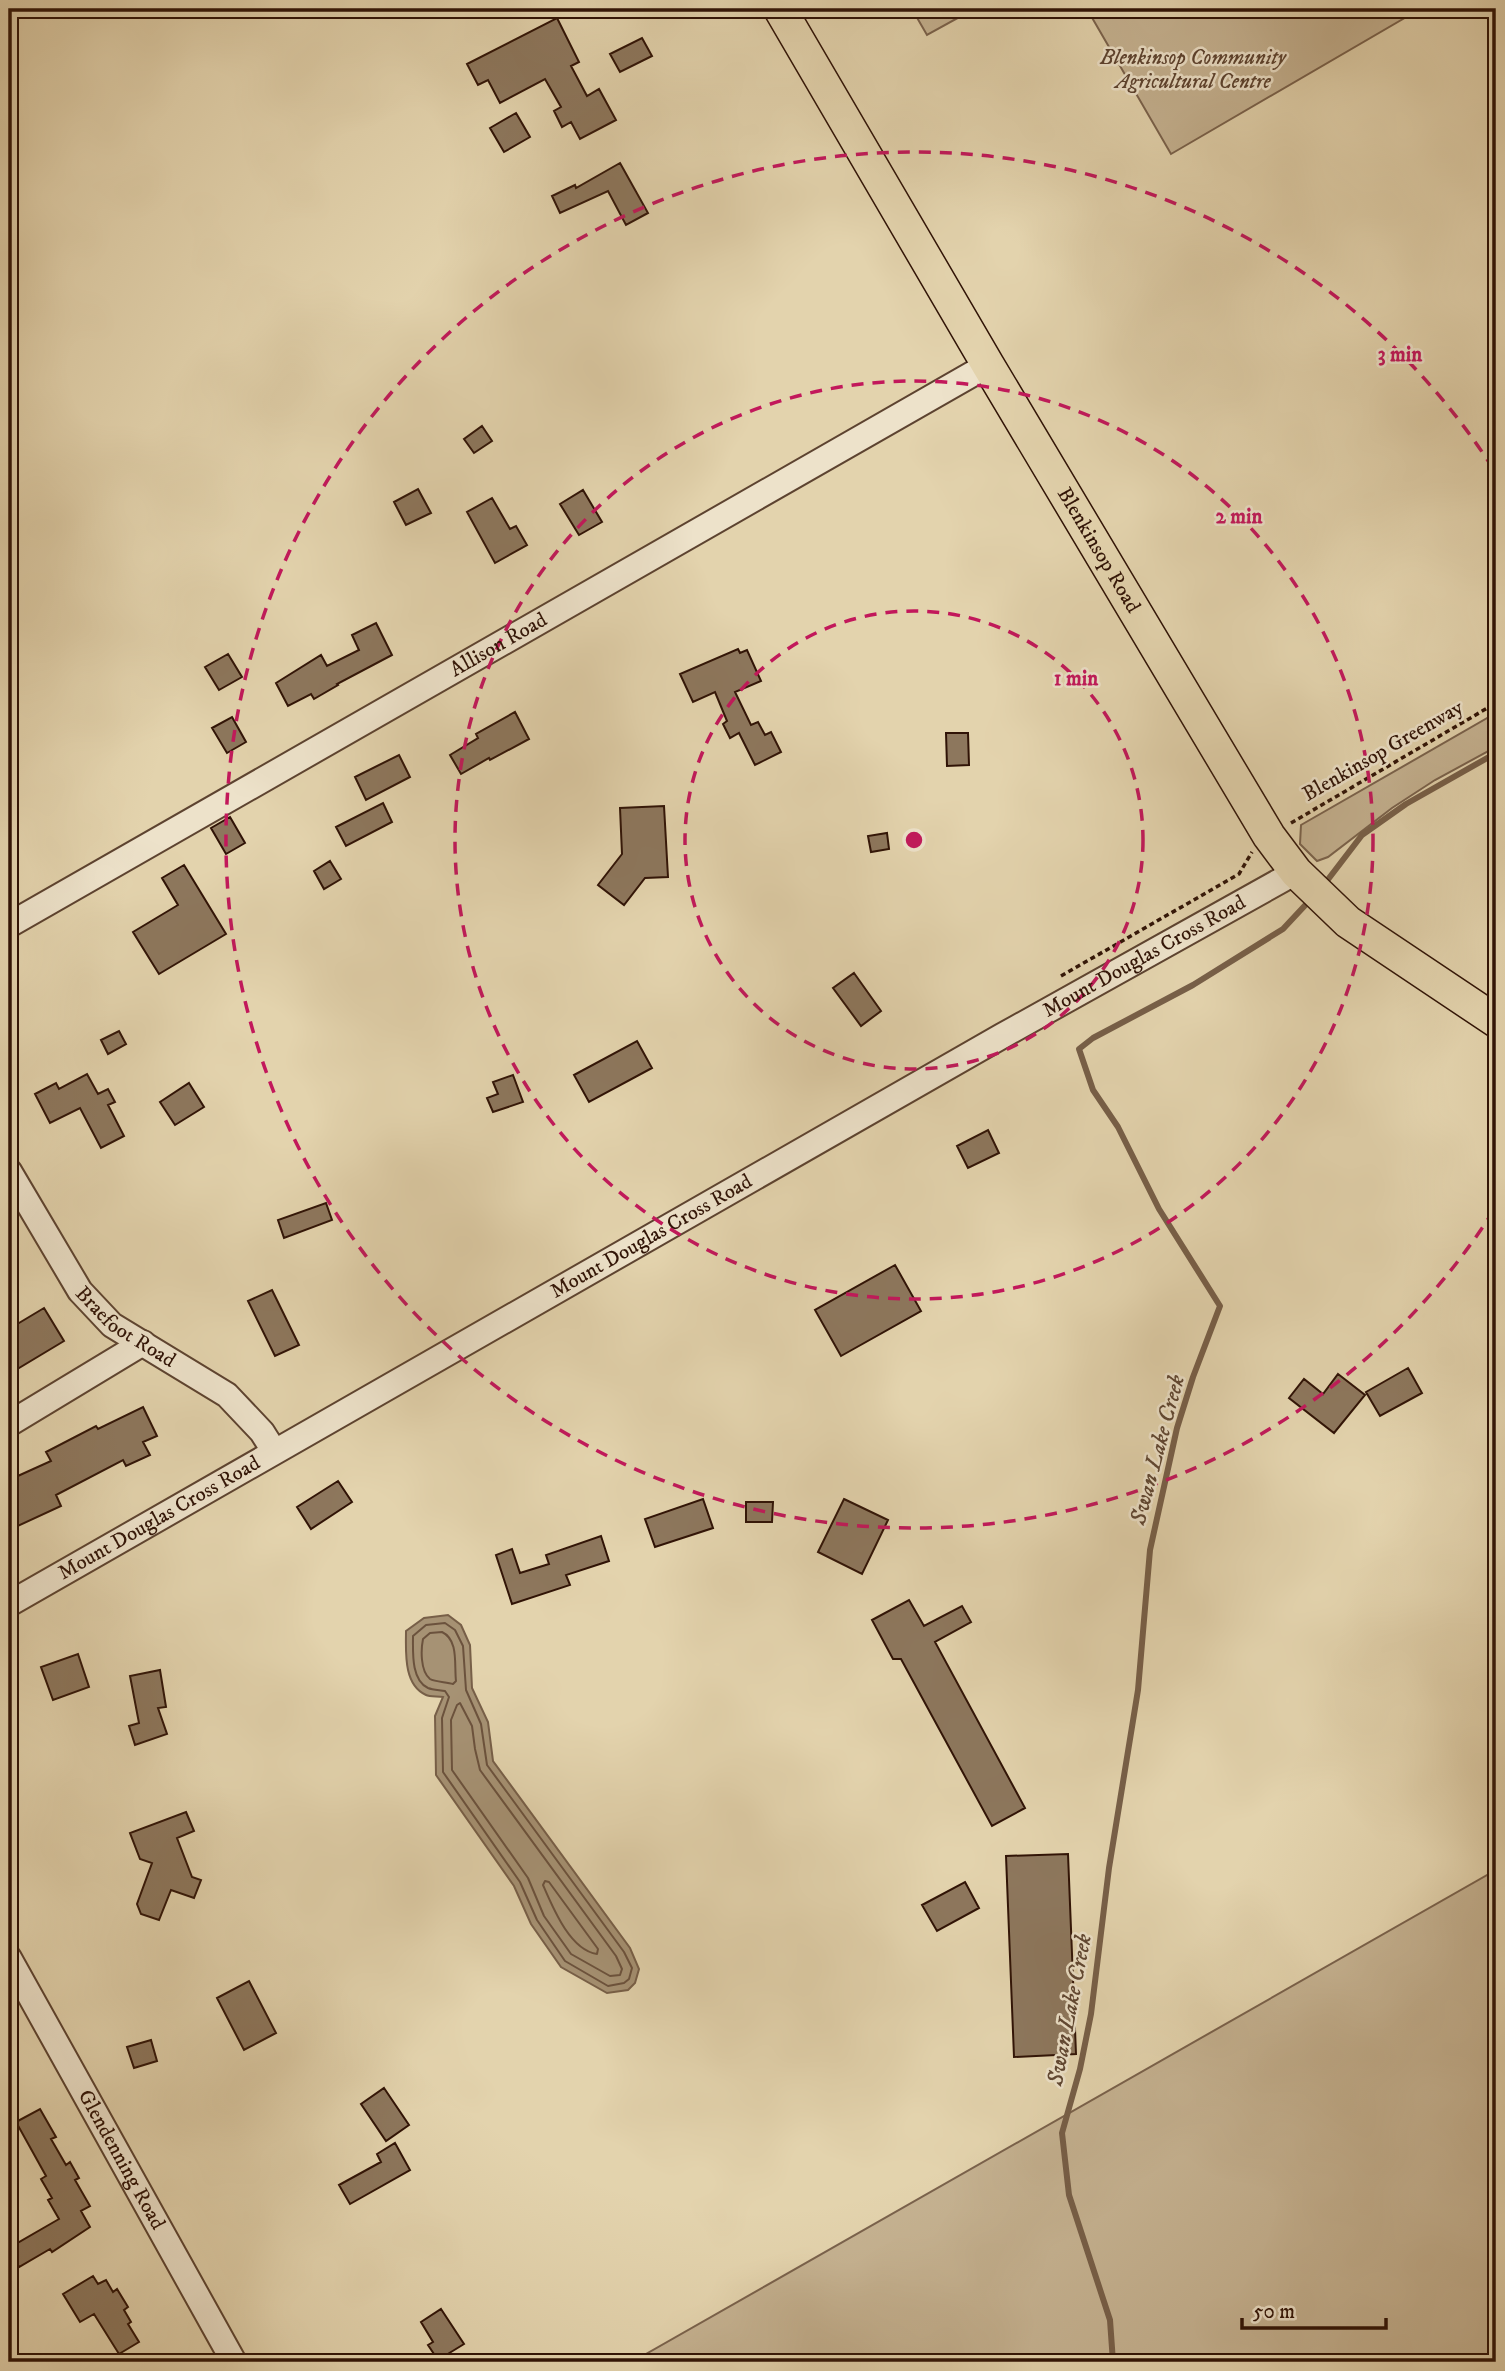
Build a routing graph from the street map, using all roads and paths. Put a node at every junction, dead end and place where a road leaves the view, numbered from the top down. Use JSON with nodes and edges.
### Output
{"nodes":[{"id":1,"x":780,"y":9,"type":"edge"},
{"id":2,"x":988,"y":365,"type":"junction"},
{"id":3,"x":1496,"y":703,"type":"edge"},
{"id":4,"x":1286,"y":826,"type":"dead end"},
{"id":5,"x":1296,"y":872,"type":"junction"},
{"id":6,"x":9,"y":925,"type":"edge"},
{"id":7,"x":1496,"y":1021,"type":"edge"},
{"id":8,"x":9,"y":1171,"type":"edge"},
{"id":9,"x":143,"y":1343,"type":"junction"},
{"id":10,"x":9,"y":1424,"type":"edge"},
{"id":11,"x":274,"y":1451,"type":"junction"},
{"id":12,"x":9,"y":1604,"type":"edge"},
{"id":13,"x":9,"y":1958,"type":"edge"},
{"id":14,"x":234,"y":2362,"type":"edge"}],
"edges":[{"from":1,"to":2,"type":"main road","name":"Blenkinsop Road"},
{"from":2,"to":5,"type":"main road","name":"Blenkinsop Road"},
{"from":2,"to":6,"type":"street","name":"Allison Road"},
{"from":3,"to":4,"type":"path","name":"Blenkinsop Greenway"},
{"from":5,"to":7,"type":"main road","name":"Blenkinsop Road"},
{"from":5,"to":11,"type":"street","name":"Mount Douglas Cross Road"},
{"from":8,"to":9,"type":"street","name":"Braefoot Road"},
{"from":9,"to":10,"type":"street"},
{"from":9,"to":11,"type":"street","name":"Braefoot Road"},
{"from":11,"to":12,"type":"street","name":"Mount Douglas Cross Road"},
{"from":13,"to":14,"type":"street","name":"Glendenning Road"}]}
